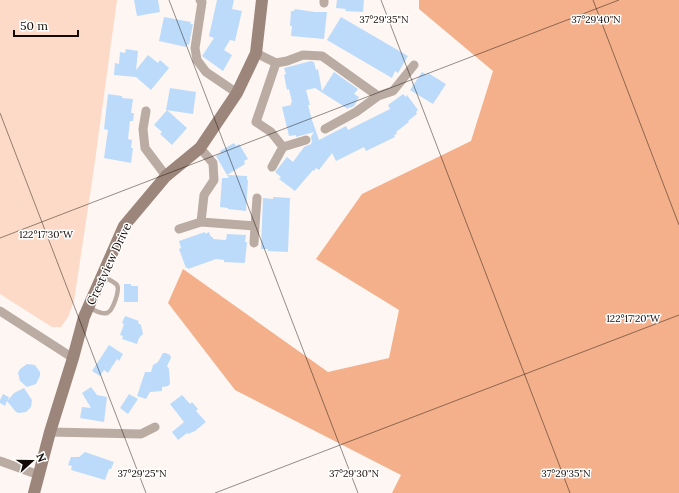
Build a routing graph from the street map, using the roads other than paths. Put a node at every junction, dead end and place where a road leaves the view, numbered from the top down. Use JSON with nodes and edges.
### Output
{"nodes":[{"id":1,"x":200,"y":0,"type":"edge"},
{"id":2,"x":262,"y":0,"type":"edge"},
{"id":3,"x":256,"y":53,"type":"junction"},
{"id":4,"x":276,"y":63,"type":"junction"},
{"id":5,"x":414,"y":65,"type":"dead end"},
{"id":6,"x":237,"y":93,"type":"junction"},
{"id":7,"x":378,"y":96,"type":"junction"},
{"id":8,"x":146,"y":111,"type":"dead end"},
{"id":9,"x":325,"y":128,"type":"dead end"},
{"id":10,"x":306,"y":140,"type":"dead end"},
{"id":11,"x":283,"y":147,"type":"junction"},
{"id":12,"x":200,"y":148,"type":"junction"},
{"id":13,"x":272,"y":168,"type":"dead end"},
{"id":14,"x":166,"y":176,"type":"junction"},
{"id":15,"x":257,"y":198,"type":"dead end"},
{"id":16,"x":201,"y":222,"type":"junction"},
{"id":17,"x":255,"y":226,"type":"junction"},
{"id":18,"x":179,"y":229,"type":"dead end"},
{"id":19,"x":254,"y":243,"type":"dead end"},
{"id":20,"x":102,"y":276,"type":"junction"},
{"id":21,"x":88,"y":308,"type":"junction"},
{"id":22,"x":0,"y":311,"type":"edge"},
{"id":23,"x":73,"y":358,"type":"junction"},
{"id":24,"x":155,"y":427,"type":"dead end"},
{"id":25,"x":50,"y":432,"type":"junction"},
{"id":26,"x":0,"y":462,"type":"edge"},
{"id":27,"x":39,"y":475,"type":"junction"},
{"id":28,"x":34,"y":493,"type":"edge"}],
"edges":[{"from":1,"to":6,"type":"street"},
{"from":2,"to":3,"type":"street","name":"Crestview Drive"},
{"from":3,"to":4,"type":"street"},
{"from":3,"to":6,"type":"street","name":"Crestview Drive"},
{"from":4,"to":7,"type":"street"},
{"from":4,"to":11,"type":"street"},
{"from":5,"to":7,"type":"street"},
{"from":6,"to":12,"type":"street","name":"Crestview Drive"},
{"from":7,"to":9,"type":"street"},
{"from":8,"to":14,"type":"street"},
{"from":10,"to":11,"type":"street"},
{"from":11,"to":13,"type":"street"},
{"from":12,"to":14,"type":"street","name":"Crestview Drive"},
{"from":12,"to":16,"type":"street"},
{"from":14,"to":20,"type":"street","name":"Crestview Drive"},
{"from":15,"to":17,"type":"street"},
{"from":16,"to":17,"type":"street"},
{"from":16,"to":18,"type":"street"},
{"from":17,"to":19,"type":"street"},
{"from":20,"to":21,"type":"street","name":"Crestview Drive"},
{"from":20,"to":21,"type":"lane"},
{"from":21,"to":23,"type":"street","name":"Crestview Drive"},
{"from":22,"to":23,"type":"street"},
{"from":23,"to":25,"type":"street","name":"Crestview Drive"},
{"from":24,"to":25,"type":"street"},
{"from":25,"to":27,"type":"street","name":"Crestview Drive"},
{"from":26,"to":27,"type":"street"},
{"from":27,"to":28,"type":"street","name":"Crestview Drive"}]}
